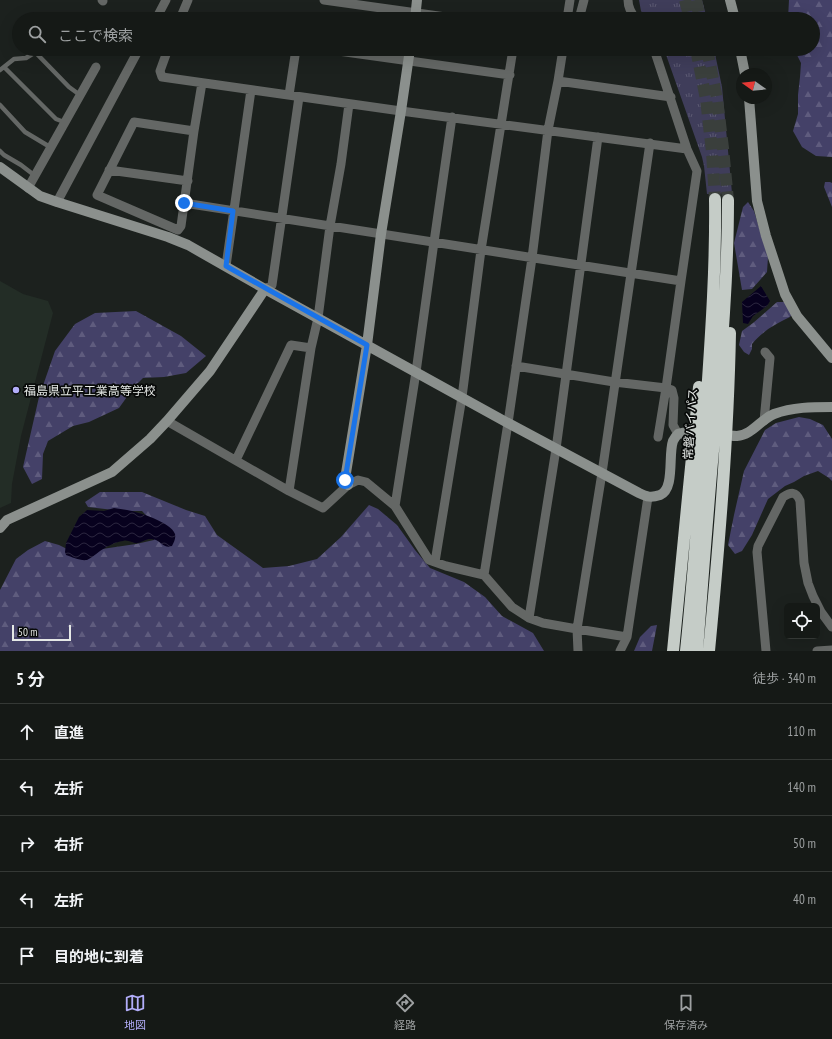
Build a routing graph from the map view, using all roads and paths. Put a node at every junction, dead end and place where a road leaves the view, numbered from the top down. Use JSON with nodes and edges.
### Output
{"nodes":[{"id":1,"x":166,"y":0,"type":"edge"},
{"id":2,"x":188,"y":0,"type":"edge"},
{"id":3,"x":324,"y":0,"type":"edge"},
{"id":4,"x":417,"y":0,"type":"edge"},
{"id":5,"x":570,"y":0,"type":"edge"},
{"id":6,"x":584,"y":0,"type":"edge"},
{"id":7,"x":628,"y":0,"type":"edge"},
{"id":8,"x":730,"y":0,"type":"edge"},
{"id":9,"x":160,"y":12,"type":"edge"},
{"id":10,"x":183,"y":12,"type":"edge"},
{"id":11,"x":392,"y":12,"type":"edge"},
{"id":12,"x":416,"y":12,"type":"edge"},
{"id":13,"x":568,"y":12,"type":"edge"},
{"id":14,"x":581,"y":12,"type":"edge"},
{"id":15,"x":631,"y":12,"type":"edge"},
{"id":16,"x":733,"y":12,"type":"edge"},
{"id":17,"x":30,"y":56,"type":"edge"},
{"id":18,"x":39,"y":56,"type":"edge"},
{"id":19,"x":135,"y":56,"type":"edge"},
{"id":20,"x":165,"y":56,"type":"edge"},
{"id":21,"x":295,"y":56,"type":"edge"},
{"id":22,"x":373,"y":56,"type":"edge"},
{"id":23,"x":409,"y":56,"type":"edge"},
{"id":24,"x":512,"y":56,"type":"edge"},
{"id":25,"x":562,"y":56,"type":"edge"},
{"id":26,"x":656,"y":56,"type":"edge"},
{"id":27,"x":741,"y":56,"type":"edge"},
{"id":28,"x":408,"y":61,"type":"junction"},
{"id":29,"x":96,"y":67,"type":"dead end"},
{"id":30,"x":2,"y":68,"type":"edge"},
{"id":31,"x":744,"y":68,"type":"edge"},
{"id":32,"x":510,"y":75,"type":"junction"},
{"id":33,"x":558,"y":81,"type":"junction"},
{"id":34,"x":202,"y":83,"type":"junction"},
{"id":35,"x":251,"y":90,"type":"junction"},
{"id":36,"x":80,"y":95,"type":"junction"},
{"id":37,"x":290,"y":95,"type":"junction"},
{"id":38,"x":299,"y":96,"type":"junction"},
{"id":39,"x":671,"y":97,"type":"junction"},
{"id":40,"x":349,"y":104,"type":"junction"},
{"id":41,"x":749,"y":104,"type":"edge"},
{"id":42,"x":0,"y":105,"type":"edge"},
{"id":43,"x":401,"y":111,"type":"junction"},
{"id":44,"x":452,"y":117,"type":"junction"},
{"id":45,"x":64,"y":122,"type":"junction"},
{"id":46,"x":502,"y":124,"type":"junction"},
{"id":47,"x":548,"y":130,"type":"junction"},
{"id":48,"x":194,"y":131,"type":"junction"},
{"id":49,"x":598,"y":137,"type":"junction"},
{"id":50,"x":650,"y":143,"type":"junction"},
{"id":51,"x":50,"y":147,"type":"junction"},
{"id":52,"x":687,"y":149,"type":"junction"},
{"id":53,"x":0,"y":151,"type":"edge"},
{"id":54,"x":0,"y":167,"type":"edge"},
{"id":55,"x":109,"y":170,"type":"junction"},
{"id":56,"x":34,"y":175,"type":"junction"},
{"id":57,"x":188,"y":181,"type":"junction"},
{"id":58,"x":28,"y":188,"type":"junction"},
{"id":59,"x":715,"y":199,"type":"tunnel mouth"},
{"id":60,"x":728,"y":200,"type":"tunnel mouth"},
{"id":61,"x":57,"y":202,"type":"junction"},
{"id":62,"x":184,"y":203,"type":"junction"},
{"id":63,"x":233,"y":211,"type":"junction"},
{"id":64,"x":282,"y":218,"type":"junction"},
{"id":65,"x":330,"y":226,"type":"junction"},
{"id":66,"x":722,"y":233,"type":"junction"},
{"id":67,"x":382,"y":234,"type":"junction"},
{"id":68,"x":434,"y":242,"type":"junction"},
{"id":69,"x":481,"y":250,"type":"junction"},
{"id":70,"x":532,"y":258,"type":"junction"},
{"id":71,"x":580,"y":265,"type":"junction"},
{"id":72,"x":226,"y":266,"type":"junction"},
{"id":73,"x":630,"y":273,"type":"junction"},
{"id":74,"x":680,"y":281,"type":"junction"},
{"id":75,"x":265,"y":288,"type":"junction"},
{"id":76,"x":318,"y":318,"type":"junction"},
{"id":77,"x":367,"y":345,"type":"junction"},
{"id":78,"x":312,"y":348,"type":"junction"},
{"id":79,"x":765,"y":352,"type":"dead end"},
{"id":80,"x":832,"y":358,"type":"edge"},
{"id":81,"x":516,"y":366,"type":"junction"},
{"id":82,"x":416,"y":372,"type":"junction"},
{"id":83,"x":566,"y":374,"type":"junction"},
{"id":84,"x":614,"y":382,"type":"junction"},
{"id":85,"x":666,"y":388,"type":"junction"},
{"id":86,"x":462,"y":398,"type":"junction"},
{"id":87,"x":832,"y":407,"type":"edge"},
{"id":88,"x":167,"y":421,"type":"junction"},
{"id":89,"x":764,"y":421,"type":"junction"},
{"id":90,"x":508,"y":423,"type":"junction"},
{"id":91,"x":683,"y":433,"type":"junction"},
{"id":92,"x":658,"y":437,"type":"dead end"},
{"id":93,"x":556,"y":449,"type":"junction"},
{"id":94,"x":236,"y":460,"type":"junction"},
{"id":95,"x":602,"y":473,"type":"junction"},
{"id":96,"x":348,"y":485,"type":"junction"},
{"id":97,"x":289,"y":491,"type":"junction"},
{"id":98,"x":648,"y":497,"type":"junction"},
{"id":99,"x":395,"y":506,"type":"junction"},
{"id":100,"x":0,"y":528,"type":"edge"},
{"id":101,"x":435,"y":562,"type":"junction"},
{"id":102,"x":484,"y":575,"type":"junction"},
{"id":103,"x":529,"y":618,"type":"junction"},
{"id":104,"x":832,"y":627,"type":"edge"},
{"id":105,"x":577,"y":630,"type":"junction"},
{"id":106,"x":627,"y":637,"type":"junction"},
{"id":107,"x":832,"y":650,"type":"edge"},
{"id":108,"x":578,"y":651,"type":"edge"},
{"id":109,"x":620,"y":651,"type":"edge"},
{"id":110,"x":674,"y":651,"type":"edge"},
{"id":111,"x":686,"y":651,"type":"edge"},
{"id":112,"x":697,"y":651,"type":"edge"},
{"id":113,"x":709,"y":651,"type":"edge"},
{"id":114,"x":766,"y":651,"type":"edge"},
{"id":115,"x":818,"y":651,"type":"edge"}],
"edges":[{"from":1,"to":9,"type":"street"},
{"from":2,"to":10,"type":"street"},
{"from":3,"to":11,"type":"street"},
{"from":4,"to":12,"type":"street"},
{"from":5,"to":13,"type":"street"},
{"from":6,"to":14,"type":"street"},
{"from":7,"to":15,"type":"street"},
{"from":8,"to":16,"type":"street"},
{"from":17,"to":30,"type":"lane"},
{"from":18,"to":36,"type":"lane"},
{"from":19,"to":61,"type":"street"},
{"from":20,"to":34,"type":"street"},
{"from":21,"to":37,"type":"street"},
{"from":22,"to":28,"type":"street"},
{"from":23,"to":28,"type":"street"},
{"from":24,"to":32,"type":"street"},
{"from":25,"to":33,"type":"street"},
{"from":26,"to":39,"type":"street"},
{"from":27,"to":31,"type":"street"},
{"from":28,"to":32,"type":"street"},
{"from":28,"to":43,"type":"street"},
{"from":29,"to":36,"type":"street"},
{"from":30,"to":45,"type":"lane"},
{"from":32,"to":46,"type":"street"},
{"from":33,"to":39,"type":"street"},
{"from":33,"to":47,"type":"street"},
{"from":34,"to":35,"type":"street"},
{"from":34,"to":48,"type":"street"},
{"from":35,"to":37,"type":"street"},
{"from":35,"to":63,"type":"street"},
{"from":36,"to":45,"type":"street"},
{"from":37,"to":38,"type":"street"},
{"from":38,"to":40,"type":"street"},
{"from":38,"to":64,"type":"street"},
{"from":39,"to":52,"type":"street"},
{"from":40,"to":43,"type":"street"},
{"from":40,"to":65,"type":"street"},
{"from":41,"to":80,"type":"street"},
{"from":42,"to":51,"type":"lane"},
{"from":43,"to":44,"type":"street"},
{"from":43,"to":67,"type":"street"},
{"from":44,"to":46,"type":"street"},
{"from":44,"to":68,"type":"street"},
{"from":45,"to":51,"type":"street"},
{"from":46,"to":47,"type":"street"},
{"from":46,"to":69,"type":"street"},
{"from":47,"to":49,"type":"street"},
{"from":47,"to":70,"type":"street"},
{"from":48,"to":55,"type":"street"},
{"from":48,"to":57,"type":"street"},
{"from":49,"to":50,"type":"street"},
{"from":49,"to":71,"type":"street"},
{"from":50,"to":52,"type":"street"},
{"from":50,"to":73,"type":"street"},
{"from":51,"to":56,"type":"street"},
{"from":52,"to":74,"type":"street"},
{"from":53,"to":56,"type":"lane"},
{"from":54,"to":58,"type":"street"},
{"from":55,"to":57,"type":"street"},
{"from":55,"to":62,"type":"street"},
{"from":56,"to":58,"type":"street"},
{"from":57,"to":62,"type":"street"},
{"from":58,"to":61,"type":"street"},
{"from":59,"to":66,"type":"highway","name":"常磐バイパス"},
{"from":60,"to":66,"type":"highway","name":"常磐バイパス"},
{"from":61,"to":72,"type":"street"},
{"from":62,"to":63,"type":"street"},
{"from":63,"to":64,"type":"street"},
{"from":63,"to":72,"type":"street"},
{"from":64,"to":65,"type":"street"},
{"from":64,"to":75,"type":"street"},
{"from":65,"to":67,"type":"street"},
{"from":65,"to":76,"type":"street"},
{"from":66,"to":110,"type":"highway"},
{"from":66,"to":111,"type":"highway","name":"常磐バイパス"},
{"from":66,"to":112,"type":"highway","name":"常磐バイパス"},
{"from":66,"to":113,"type":"highway"},
{"from":67,"to":68,"type":"street"},
{"from":67,"to":77,"type":"street"},
{"from":68,"to":69,"type":"street"},
{"from":68,"to":82,"type":"street"},
{"from":69,"to":70,"type":"street"},
{"from":69,"to":86,"type":"street"},
{"from":70,"to":71,"type":"street"},
{"from":70,"to":81,"type":"street"},
{"from":71,"to":73,"type":"street"},
{"from":71,"to":83,"type":"street"},
{"from":72,"to":75,"type":"street"},
{"from":73,"to":74,"type":"street"},
{"from":73,"to":84,"type":"street"},
{"from":74,"to":85,"type":"street"},
{"from":75,"to":76,"type":"street"},
{"from":75,"to":88,"type":"street"},
{"from":76,"to":77,"type":"street"},
{"from":76,"to":78,"type":"street"},
{"from":77,"to":82,"type":"street"},
{"from":77,"to":96,"type":"street"},
{"from":78,"to":94,"type":"street"},
{"from":78,"to":97,"type":"street"},
{"from":79,"to":89,"type":"street"},
{"from":81,"to":83,"type":"street"},
{"from":81,"to":90,"type":"street"},
{"from":82,"to":86,"type":"street"},
{"from":82,"to":99,"type":"street"},
{"from":83,"to":84,"type":"street"},
{"from":83,"to":93,"type":"street"},
{"from":84,"to":85,"type":"street"},
{"from":84,"to":95,"type":"street"},
{"from":85,"to":91,"type":"street"},
{"from":85,"to":92,"type":"street"},
{"from":86,"to":90,"type":"street"},
{"from":86,"to":101,"type":"street"},
{"from":87,"to":89,"type":"street"},
{"from":88,"to":94,"type":"street"},
{"from":88,"to":100,"type":"street"},
{"from":89,"to":91,"type":"street"},
{"from":90,"to":93,"type":"street"},
{"from":90,"to":102,"type":"street"},
{"from":91,"to":98,"type":"street"},
{"from":93,"to":95,"type":"street"},
{"from":93,"to":103,"type":"street"},
{"from":94,"to":97,"type":"street"},
{"from":95,"to":98,"type":"street"},
{"from":95,"to":105,"type":"street"},
{"from":96,"to":97,"type":"street"},
{"from":96,"to":99,"type":"street"},
{"from":98,"to":106,"type":"street"},
{"from":99,"to":101,"type":"street"},
{"from":101,"to":102,"type":"street"},
{"from":102,"to":103,"type":"street"},
{"from":103,"to":105,"type":"street"},
{"from":104,"to":114,"type":"street"},
{"from":105,"to":106,"type":"street"},
{"from":105,"to":108,"type":"street"},
{"from":106,"to":109,"type":"street"},
{"from":107,"to":115,"type":"street"}]}
